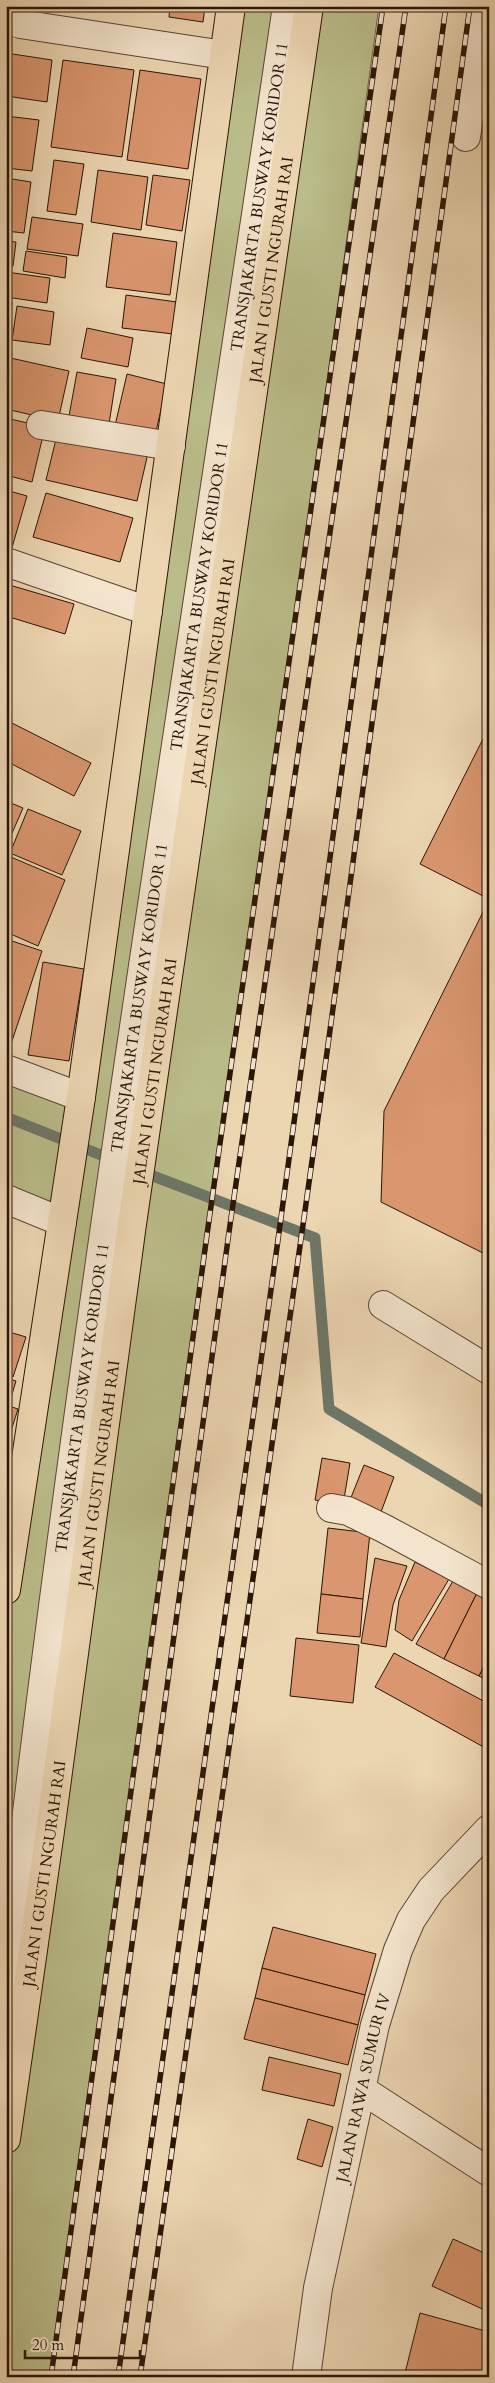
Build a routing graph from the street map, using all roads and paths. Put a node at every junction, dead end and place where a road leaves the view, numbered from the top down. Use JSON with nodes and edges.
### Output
{"nodes":[{"id":1,"x":11,"y":6,"type":"edge"},
{"id":2,"x":231,"y":6,"type":"edge"},
{"id":3,"x":287,"y":6,"type":"edge"},
{"id":4,"x":309,"y":6,"type":"edge"},
{"id":5,"x":486,"y":6,"type":"edge"},
{"id":6,"x":224,"y":55,"type":"junction"},
{"id":7,"x":466,"y":137,"type":"dead end"},
{"id":8,"x":41,"y":425,"type":"dead end"},
{"id":9,"x":171,"y":446,"type":"junction"},
{"id":10,"x":6,"y":562,"type":"edge"},
{"id":11,"x":148,"y":611,"type":"junction"},
{"id":12,"x":6,"y":1069,"type":"edge"},
{"id":13,"x":79,"y":1109,"type":"junction"},
{"id":14,"x":6,"y":1199,"type":"edge"},
{"id":15,"x":119,"y":1221,"type":"junction"},
{"id":16,"x":62,"y":1222,"type":"junction"},
{"id":17,"x":383,"y":1305,"type":"dead end"},
{"id":18,"x":489,"y":1370,"type":"edge"},
{"id":19,"x":330,"y":1508,"type":"dead end"},
{"id":20,"x":489,"y":1585,"type":"edge"},
{"id":21,"x":6,"y":1590,"type":"edge"},
{"id":22,"x":489,"y":1829,"type":"edge"},
{"id":23,"x":6,"y":1990,"type":"edge"},
{"id":24,"x":361,"y":2089,"type":"junction"},
{"id":25,"x":6,"y":2139,"type":"edge"},
{"id":26,"x":489,"y":2172,"type":"edge"},
{"id":27,"x":306,"y":2377,"type":"edge"}],
"edges":[{"from":1,"to":6,"type":"street"},
{"from":2,"to":6,"type":"main road"},
{"from":3,"to":15,"type":"street","name":"TRANSJAKARTA BUSWAY KORIDOR 11"},
{"from":4,"to":15,"type":"main road","name":"JALAN I GUSTI NGURAH RAI"},
{"from":5,"to":7,"type":"street"},
{"from":6,"to":9,"type":"main road"},
{"from":8,"to":9,"type":"street"},
{"from":9,"to":11,"type":"main road"},
{"from":10,"to":11,"type":"street"},
{"from":11,"to":13,"type":"main road"},
{"from":12,"to":13,"type":"street"},
{"from":13,"to":16,"type":"main road"},
{"from":14,"to":16,"type":"street"},
{"from":15,"to":23,"type":"street","name":"TRANSJAKARTA BUSWAY KORIDOR 11"},
{"from":15,"to":25,"type":"main road","name":"JALAN I GUSTI NGURAH RAI"},
{"from":16,"to":21,"type":"main road"},
{"from":17,"to":18,"type":"street"},
{"from":19,"to":20,"type":"street"},
{"from":22,"to":24,"type":"street","name":"JALAN RAWA SUMUR IV"},
{"from":24,"to":26,"type":"street"},
{"from":24,"to":27,"type":"street","name":"JALAN RAWA SUMUR IV"}]}
